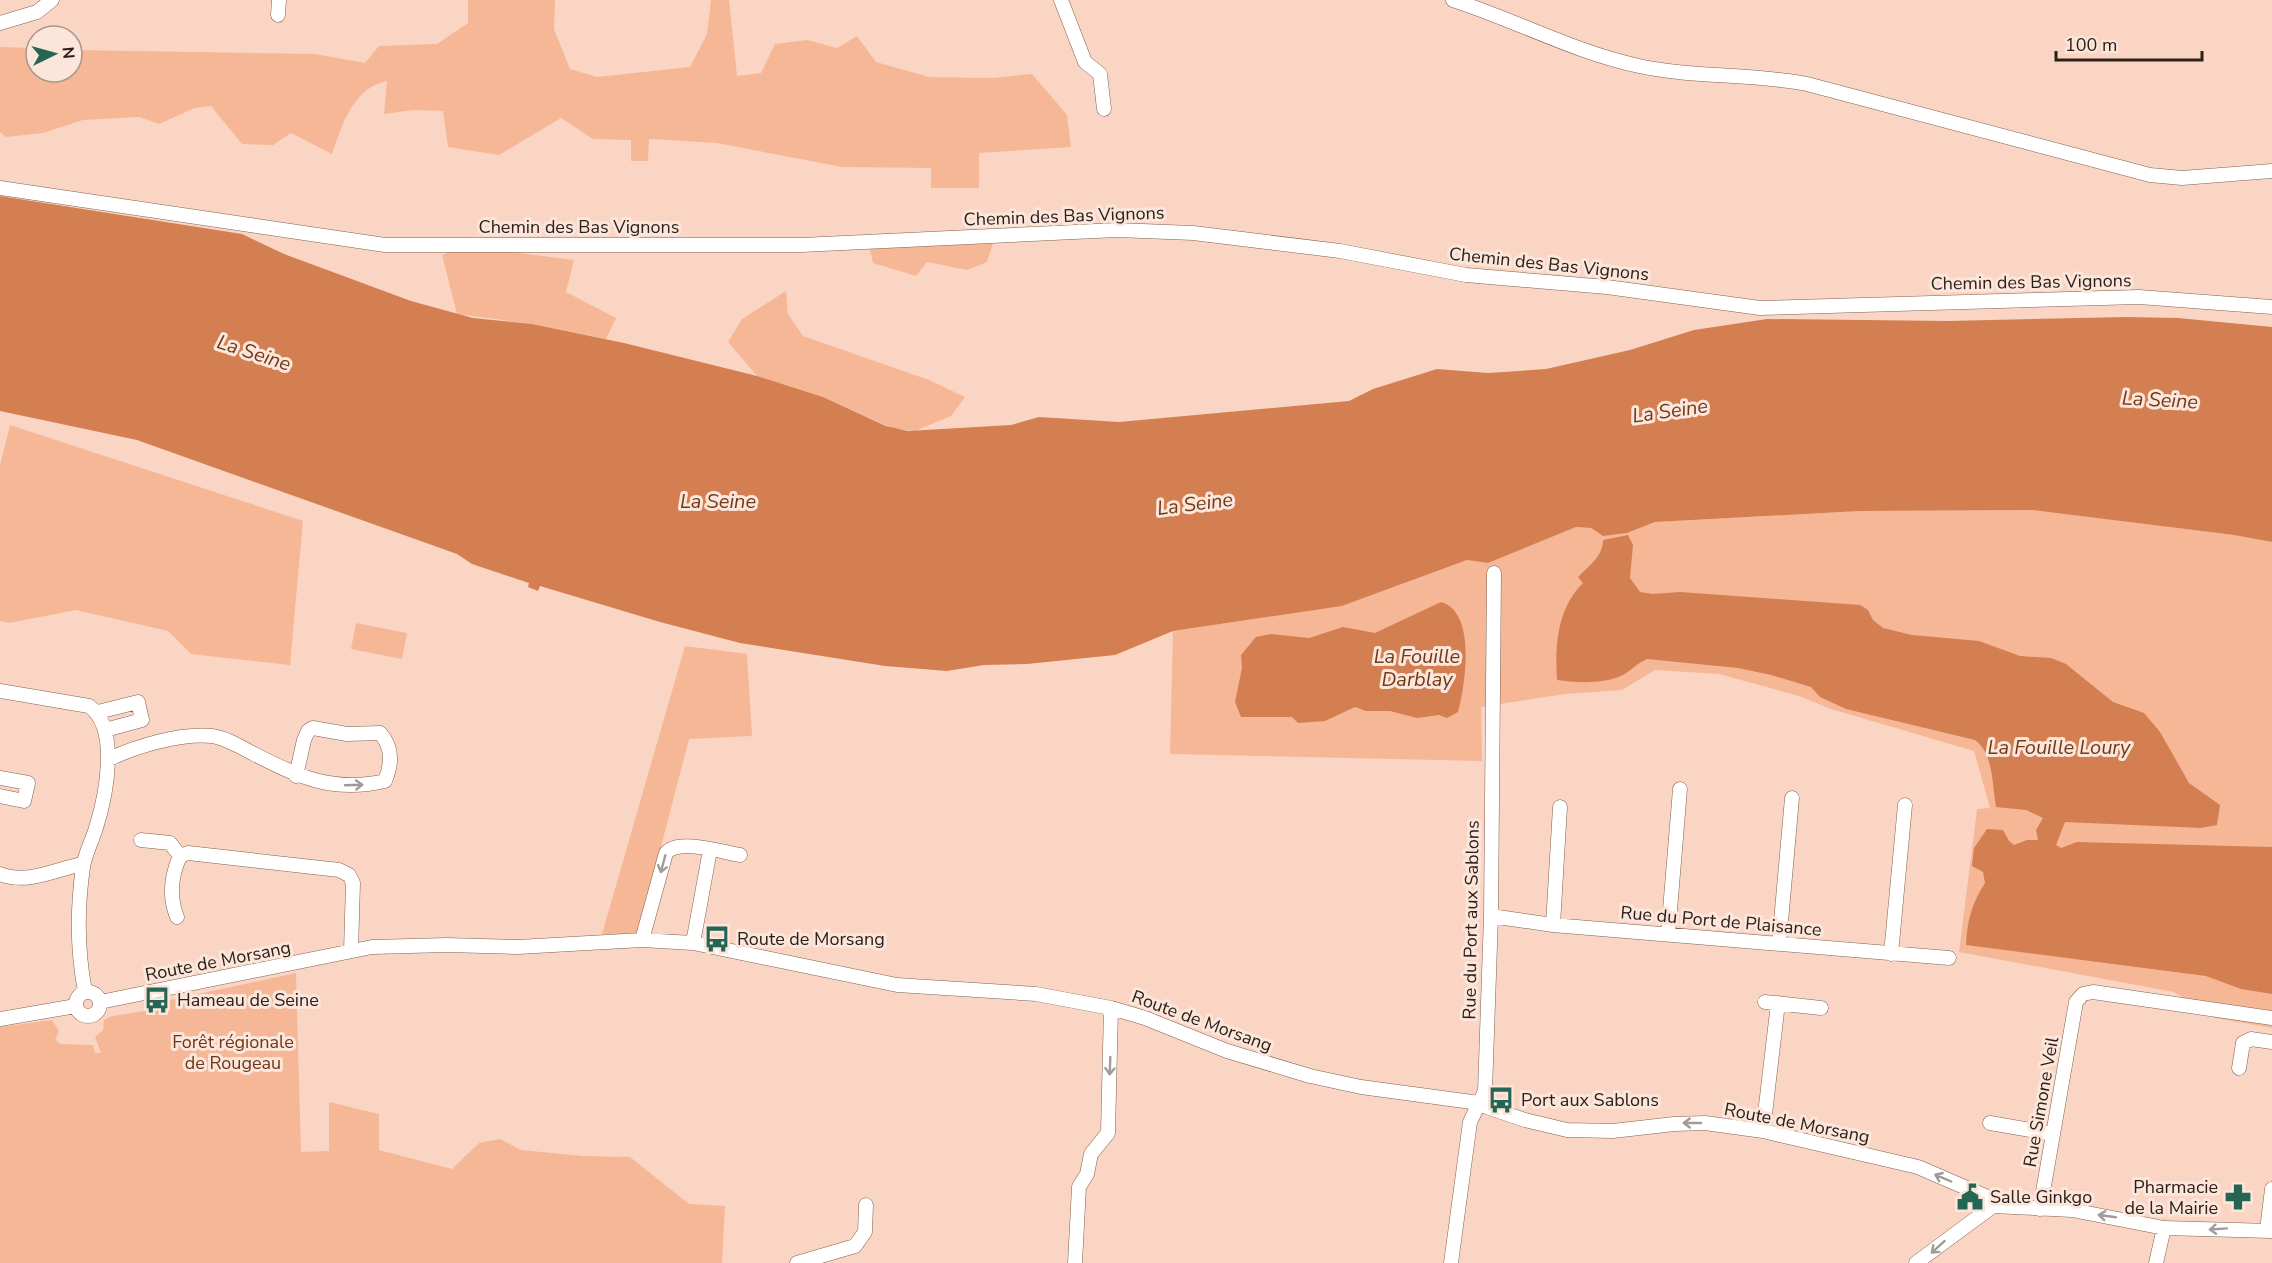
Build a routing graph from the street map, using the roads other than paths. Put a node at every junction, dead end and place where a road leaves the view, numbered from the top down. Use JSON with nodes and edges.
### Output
{"nodes":[{"id":1,"x":52,"y":0,"type":"edge"},
{"id":2,"x":279,"y":0,"type":"edge"},
{"id":3,"x":1061,"y":0,"type":"edge"},
{"id":4,"x":1453,"y":0,"type":"edge"},
{"id":5,"x":278,"y":15,"type":"dead end"},
{"id":6,"x":0,"y":23,"type":"edge"},
{"id":7,"x":1104,"y":109,"type":"dead end"},
{"id":8,"x":2272,"y":171,"type":"edge"},
{"id":9,"x":0,"y":188,"type":"edge"},
{"id":10,"x":2272,"y":307,"type":"edge"},
{"id":11,"x":1494,"y":573,"type":"dead end"},
{"id":12,"x":0,"y":691,"type":"edge"},
{"id":13,"x":98,"y":712,"type":"junction"},
{"id":14,"x":105,"y":730,"type":"junction"},
{"id":15,"x":109,"y":759,"type":"junction"},
{"id":16,"x":296,"y":776,"type":"junction"},
{"id":17,"x":0,"y":778,"type":"edge"},
{"id":18,"x":1680,"y":789,"type":"dead end"},
{"id":19,"x":0,"y":796,"type":"edge"},
{"id":20,"x":1792,"y":798,"type":"dead end"},
{"id":21,"x":1905,"y":805,"type":"dead end"},
{"id":22,"x":1560,"y":807,"type":"dead end"},
{"id":23,"x":141,"y":840,"type":"dead end"},
{"id":24,"x":710,"y":850,"type":"junction"},
{"id":25,"x":740,"y":855,"type":"dead end"},
{"id":26,"x":180,"y":856,"type":"junction"},
{"id":27,"x":83,"y":864,"type":"junction"},
{"id":28,"x":0,"y":874,"type":"edge"},
{"id":29,"x":177,"y":916,"type":"dead end"},
{"id":30,"x":1491,"y":916,"type":"junction"},
{"id":31,"x":1553,"y":925,"type":"junction"},
{"id":32,"x":1668,"y":934,"type":"junction"},
{"id":33,"x":642,"y":940,"type":"junction"},
{"id":34,"x":693,"y":943,"type":"junction"},
{"id":35,"x":1779,"y":944,"type":"junction"},
{"id":36,"x":351,"y":951,"type":"junction"},
{"id":37,"x":1892,"y":954,"type":"junction"},
{"id":38,"x":1949,"y":958,"type":"dead end"},
{"id":39,"x":86,"y":992,"type":"junction"},
{"id":40,"x":100,"y":1002,"type":"junction"},
{"id":41,"x":76,"y":1006,"type":"junction"},
{"id":42,"x":1111,"y":1008,"type":"junction"},
{"id":43,"x":1821,"y":1008,"type":"dead end"},
{"id":44,"x":2272,"y":1018,"type":"edge"},
{"id":45,"x":0,"y":1019,"type":"edge"},
{"id":46,"x":2272,"y":1042,"type":"edge"},
{"id":47,"x":2239,"y":1068,"type":"dead end"},
{"id":48,"x":1480,"y":1106,"type":"junction"},
{"id":49,"x":1990,"y":1123,"type":"dead end"},
{"id":50,"x":1763,"y":1131,"type":"junction"},
{"id":51,"x":2053,"y":1134,"type":"junction"},
{"id":52,"x":2272,"y":1189,"type":"edge"},
{"id":53,"x":866,"y":1205,"type":"dead end"},
{"id":54,"x":1993,"y":1206,"type":"junction"},
{"id":55,"x":2040,"y":1209,"type":"junction"},
{"id":56,"x":2164,"y":1228,"type":"junction"},
{"id":57,"x":2270,"y":1231,"type":"edge"},
{"id":58,"x":797,"y":1263,"type":"edge"},
{"id":59,"x":1075,"y":1263,"type":"edge"},
{"id":60,"x":1451,"y":1263,"type":"edge"},
{"id":61,"x":1917,"y":1263,"type":"edge"},
{"id":62,"x":2156,"y":1263,"type":"edge"}],
"edges":[{"from":1,"to":6,"type":"street"},
{"from":2,"to":5,"type":"street"},
{"from":3,"to":7,"type":"street"},
{"from":4,"to":8,"type":"street"},
{"from":9,"to":10,"type":"street","name":"Chemin des Bas Vignons"},
{"from":11,"to":30,"type":"street","name":"Rue du Port aux Sablons"},
{"from":12,"to":13,"type":"street"},
{"from":13,"to":14,"type":"street"},
{"from":13,"to":14,"type":"street"},
{"from":14,"to":15,"type":"street"},
{"from":15,"to":16,"type":"street"},
{"from":15,"to":27,"type":"street"},
{"from":16,"to":16,"type":"street","one_way":true},
{"from":17,"to":19,"type":"street"},
{"from":18,"to":32,"type":"street"},
{"from":20,"to":35,"type":"street"},
{"from":21,"to":37,"type":"street"},
{"from":22,"to":31,"type":"street"},
{"from":23,"to":26,"type":"street"},
{"from":24,"to":25,"type":"street"},
{"from":24,"to":33,"type":"street","one_way":true},
{"from":24,"to":34,"type":"street"},
{"from":26,"to":29,"type":"street"},
{"from":26,"to":36,"type":"street"},
{"from":27,"to":28,"type":"street"},
{"from":27,"to":39,"type":"street"},
{"from":30,"to":31,"type":"street","name":"Rue du Port de Plaisance"},
{"from":30,"to":48,"type":"street","name":"Rue du Port aux Sablons"},
{"from":31,"to":32,"type":"street","name":"Rue du Port de Plaisance"},
{"from":32,"to":35,"type":"street","name":"Rue du Port de Plaisance"},
{"from":33,"to":34,"type":"street","name":"Route de Morsang"},
{"from":33,"to":36,"type":"street","name":"Route de Morsang"},
{"from":34,"to":42,"type":"street","name":"Route de Morsang"},
{"from":35,"to":37,"type":"street","name":"Rue du Port de Plaisance"},
{"from":36,"to":40,"type":"street","name":"Route de Morsang"},
{"from":37,"to":38,"type":"street","name":"Rue du Port de Plaisance"},
{"from":39,"to":40,"type":"street"},
{"from":39,"to":41,"type":"street"},
{"from":40,"to":41,"type":"street"},
{"from":41,"to":45,"type":"street"},
{"from":42,"to":48,"type":"street","name":"Route de Morsang"},
{"from":42,"to":59,"type":"street","one_way":true},
{"from":43,"to":50,"type":"street"},
{"from":44,"to":51,"type":"street","name":"Rue Simone Veil"},
{"from":46,"to":47,"type":"street"},
{"from":50,"to":48,"type":"street","name":"Route de Morsang","one_way":true},
{"from":48,"to":60,"type":"street","name":"Rue du Port aux Sablons"},
{"from":49,"to":51,"type":"street"},
{"from":54,"to":50,"type":"street","name":"Route de Morsang","one_way":true},
{"from":51,"to":55,"type":"street","name":"Rue Simone Veil"},
{"from":52,"to":57,"type":"street"},
{"from":53,"to":58,"type":"street"},
{"from":54,"to":55,"type":"street"},
{"from":54,"to":61,"type":"street","one_way":true},
{"from":56,"to":55,"type":"street","one_way":true},
{"from":57,"to":56,"type":"street","one_way":true},
{"from":56,"to":62,"type":"street"}]}
